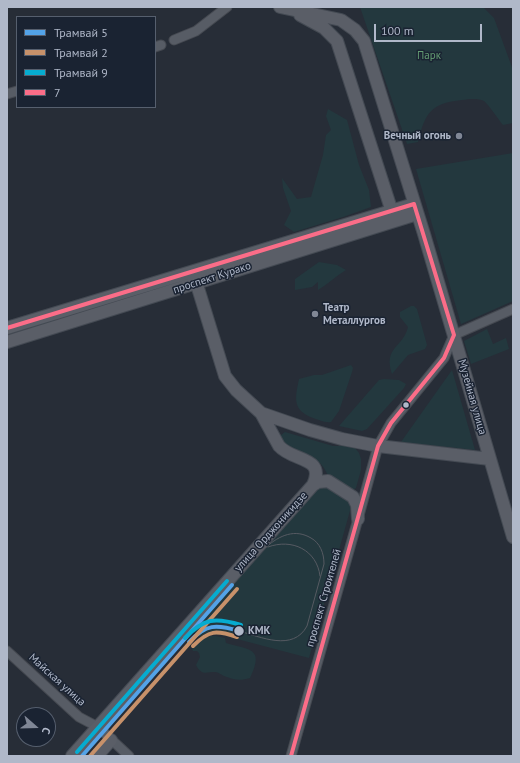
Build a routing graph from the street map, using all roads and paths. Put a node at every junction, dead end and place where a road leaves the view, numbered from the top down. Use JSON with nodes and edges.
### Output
{"nodes":[{"id":1,"x":227,"y":7,"type":"edge"},
{"id":2,"x":285,"y":8,"type":"edge"},
{"id":3,"x":355,"y":30,"type":"junction"},
{"id":4,"x":174,"y":40,"type":"dead end"},
{"id":5,"x":337,"y":41,"type":"junction"},
{"id":6,"x":415,"y":209,"type":"junction"},
{"id":7,"x":393,"y":215,"type":"junction"},
{"id":8,"x":424,"y":234,"type":"junction"},
{"id":9,"x":192,"y":270,"type":"junction"},
{"id":10,"x":196,"y":283,"type":"junction"},
{"id":11,"x":513,"y":309,"type":"edge"},
{"id":12,"x":7,"y":328,"type":"edge"},
{"id":13,"x":454,"y":335,"type":"junction"},
{"id":14,"x":7,"y":342,"type":"edge"},
{"id":15,"x":261,"y":413,"type":"junction"},
{"id":16,"x":378,"y":446,"type":"junction"},
{"id":17,"x":490,"y":459,"type":"junction"},
{"id":18,"x":313,"y":485,"type":"junction"},
{"id":19,"x":358,"y":519,"type":"junction"},
{"id":20,"x":513,"y":537,"type":"edge"},
{"id":21,"x":7,"y":651,"type":"edge"},
{"id":22,"x":98,"y":727,"type":"junction"},
{"id":23,"x":112,"y":740,"type":"junction"},
{"id":24,"x":72,"y":756,"type":"edge"},
{"id":25,"x":97,"y":756,"type":"edge"},
{"id":26,"x":129,"y":756,"type":"edge"},
{"id":27,"x":291,"y":756,"type":"edge"}],
"edges":[{"from":1,"to":4,"type":"street"},
{"from":2,"to":3,"type":"main road"},
{"from":2,"to":5,"type":"main road"},
{"from":3,"to":5,"type":"main road"},
{"from":3,"to":6,"type":"main road","name":"Музейная улица"},
{"from":5,"to":7,"type":"main road"},
{"from":6,"to":7,"type":"main road","name":"проспект Курако"},
{"from":6,"to":8,"type":"main road","name":"Музейная улица"},
{"from":7,"to":8,"type":"main road"},
{"from":7,"to":9,"type":"main road","name":"проспект Курако"},
{"from":7,"to":10,"type":"main road","name":"проспект Курако"},
{"from":8,"to":13,"type":"main road","name":"Музейная улица"},
{"from":9,"to":10,"type":"main road"},
{"from":9,"to":12,"type":"main road","name":"проспект Курако"},
{"from":10,"to":14,"type":"main road","name":"проспект Курако"},
{"from":10,"to":15,"type":"main road"},
{"from":11,"to":13,"type":"street"},
{"from":13,"to":16,"type":"street","name":"проспект Строителей"},
{"from":13,"to":17,"type":"main road","name":"Музейная улица"},
{"from":15,"to":16,"type":"main road"},
{"from":15,"to":18,"type":"main road"},
{"from":16,"to":17,"type":"main road"},
{"from":16,"to":19,"type":"street","name":"проспект Строителей"},
{"from":17,"to":20,"type":"main road","name":"Музейная улица"},
{"from":18,"to":19,"type":"main road","name":"улица Орджоникидзе"},
{"from":18,"to":22,"type":"main road","name":"улица Орджоникидзе"},
{"from":19,"to":27,"type":"street","name":"проспект Строителей"},
{"from":21,"to":22,"type":"street","name":"Майская улица"},
{"from":22,"to":23,"type":"street","name":"Майская улица"},
{"from":22,"to":24,"type":"main road","name":"улица Орджоникидзе"},
{"from":23,"to":25,"type":"main road"},
{"from":23,"to":26,"type":"street","name":"Майская улица"}]}
